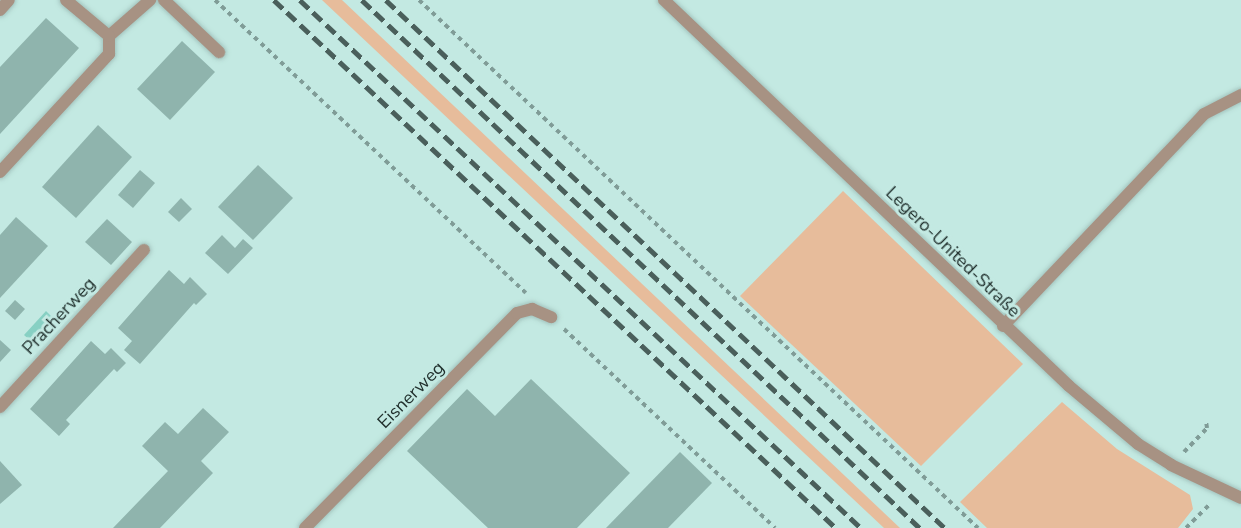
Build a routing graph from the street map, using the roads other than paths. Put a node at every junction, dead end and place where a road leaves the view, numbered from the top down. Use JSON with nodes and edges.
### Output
{"nodes":[{"id":1,"x":9,"y":0,"type":"edge"},
{"id":2,"x":66,"y":0,"type":"edge"},
{"id":3,"x":150,"y":0,"type":"edge"},
{"id":4,"x":164,"y":0,"type":"edge"},
{"id":5,"x":664,"y":0,"type":"edge"},
{"id":6,"x":0,"y":10,"type":"edge"},
{"id":7,"x":109,"y":36,"type":"junction"},
{"id":8,"x":219,"y":52,"type":"dead end"},
{"id":9,"x":1241,"y":95,"type":"edge"},
{"id":10,"x":0,"y":172,"type":"edge"},
{"id":11,"x":144,"y":250,"type":"dead end"},
{"id":12,"x":551,"y":317,"type":"road end"},
{"id":13,"x":1004,"y":326,"type":"junction"},
{"id":14,"x":0,"y":407,"type":"edge"},
{"id":15,"x":1241,"y":498,"type":"edge"},
{"id":16,"x":305,"y":528,"type":"edge"}],
"edges":[{"from":1,"to":6,"type":"lane"},
{"from":2,"to":7,"type":"lane"},
{"from":3,"to":7,"type":"lane"},
{"from":4,"to":8,"type":"lane"},
{"from":5,"to":13,"type":"lane","name":"Legero-United-Straße"},
{"from":7,"to":10,"type":"lane"},
{"from":9,"to":13,"type":"lane"},
{"from":11,"to":14,"type":"lane","name":"Pracherweg"},
{"from":12,"to":16,"type":"lane","name":"Eisnerweg"},
{"from":13,"to":15,"type":"lane","name":"Legero-United-Straße"}]}
